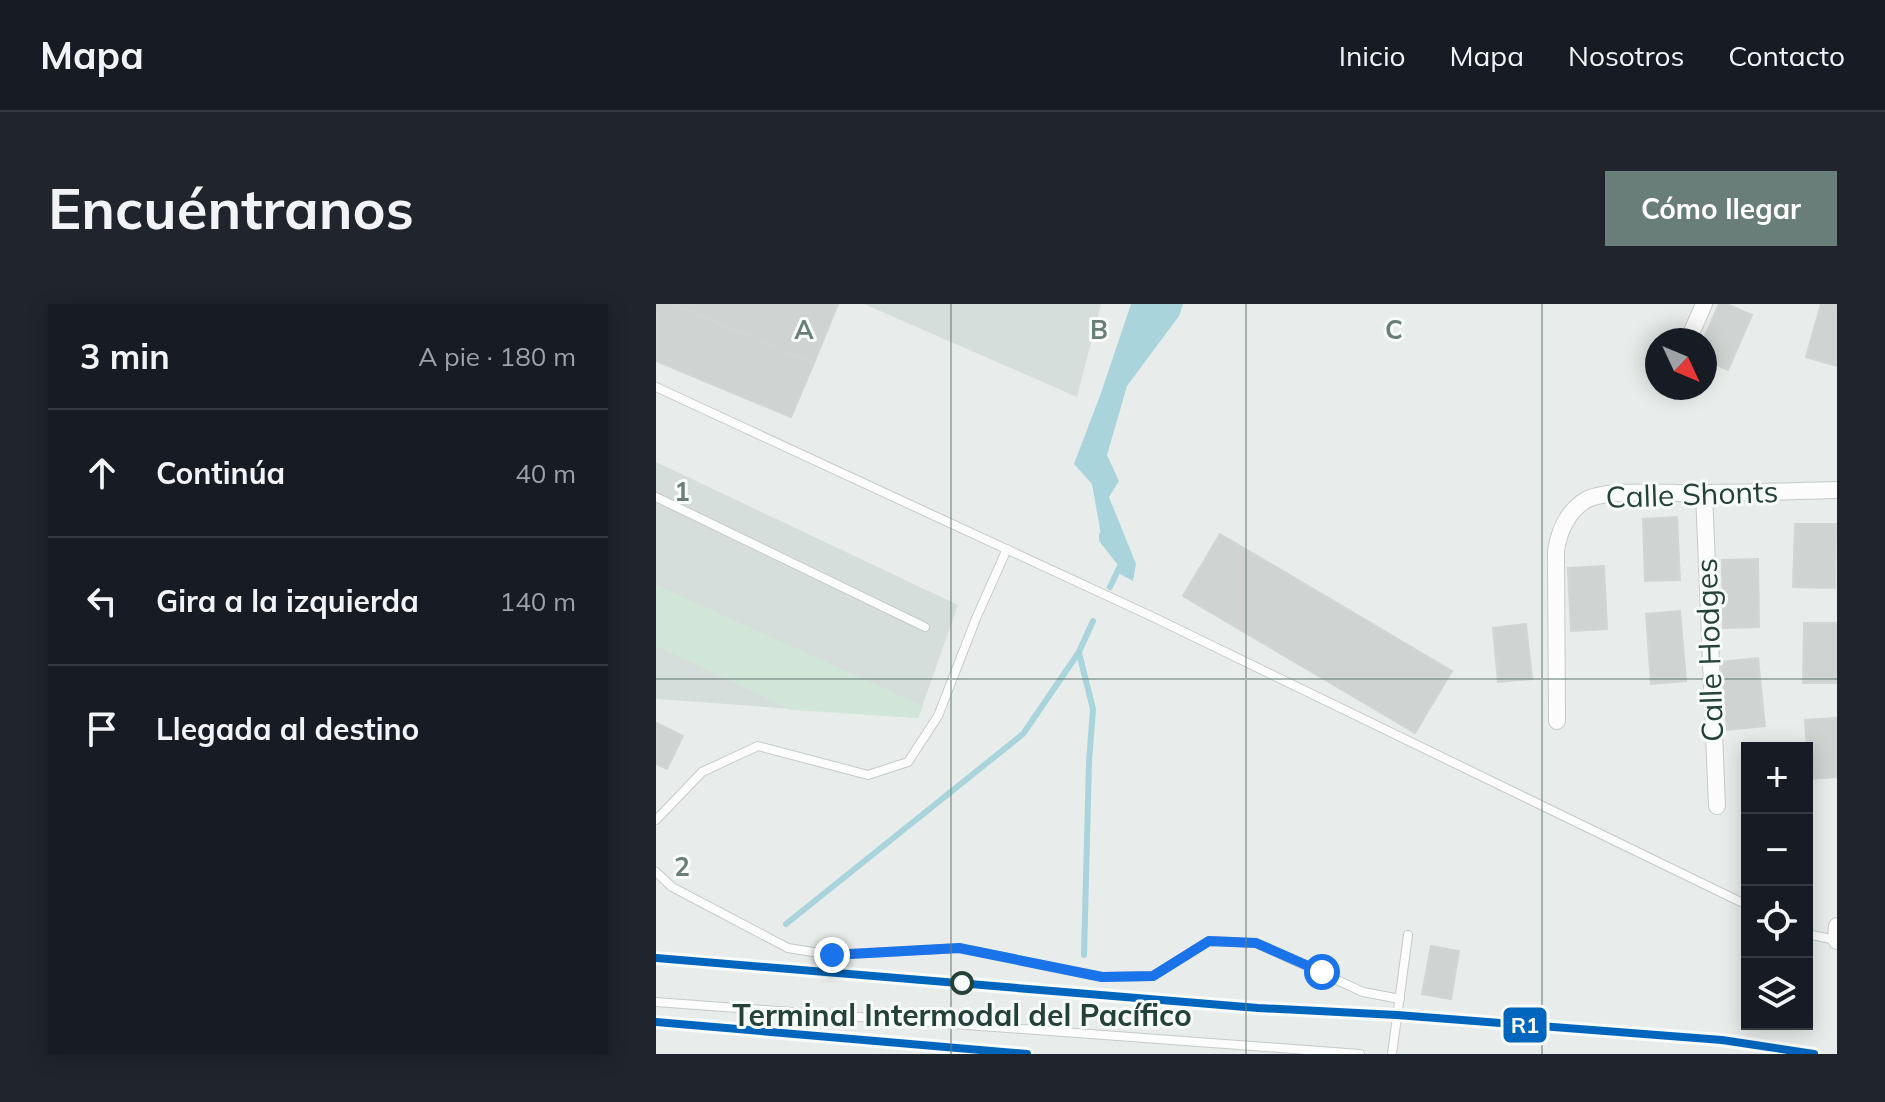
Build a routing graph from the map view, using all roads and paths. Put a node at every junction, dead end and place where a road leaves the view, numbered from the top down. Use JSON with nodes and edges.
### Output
{"nodes":[{"id":1,"x":1704,"y":304,"type":"edge"},
{"id":2,"x":1693,"y":328,"type":"edge"},
{"id":3,"x":656,"y":387,"type":"edge"},
{"id":4,"x":1837,"y":490,"type":"edge"},
{"id":5,"x":1704,"y":493,"type":"junction"},
{"id":6,"x":656,"y":497,"type":"edge"},
{"id":7,"x":1007,"y":549,"type":"junction"},
{"id":8,"x":925,"y":627,"type":"dead end"},
{"id":9,"x":1557,"y":721,"type":"dead end"},
{"id":10,"x":1717,"y":806,"type":"dead end"},
{"id":11,"x":656,"y":820,"type":"edge"},
{"id":12,"x":656,"y":872,"type":"edge"},
{"id":13,"x":1741,"y":902,"type":"edge"},
{"id":14,"x":1813,"y":934,"type":"edge"},
{"id":15,"x":1408,"y":935,"type":"dead end"},
{"id":16,"x":1837,"y":936,"type":"edge"},
{"id":17,"x":1400,"y":999,"type":"junction"},
{"id":18,"x":656,"y":1002,"type":"edge"},
{"id":19,"x":1360,"y":1054,"type":"edge"},
{"id":20,"x":1392,"y":1054,"type":"edge"}],
"edges":[{"from":1,"to":2,"type":"street"},
{"from":3,"to":7,"type":"lane"},
{"from":4,"to":5,"type":"street","name":"Calle Shonts"},
{"from":5,"to":9,"type":"street","name":"Calle Shonts"},
{"from":5,"to":10,"type":"street","name":"Calle Hodges"},
{"from":6,"to":8,"type":"lane"},
{"from":7,"to":11,"type":"lane"},
{"from":7,"to":13,"type":"lane"},
{"from":12,"to":17,"type":"lane"},
{"from":14,"to":16,"type":"lane"},
{"from":15,"to":17,"type":"lane"},
{"from":17,"to":20,"type":"lane"},
{"from":18,"to":19,"type":"lane"}]}
